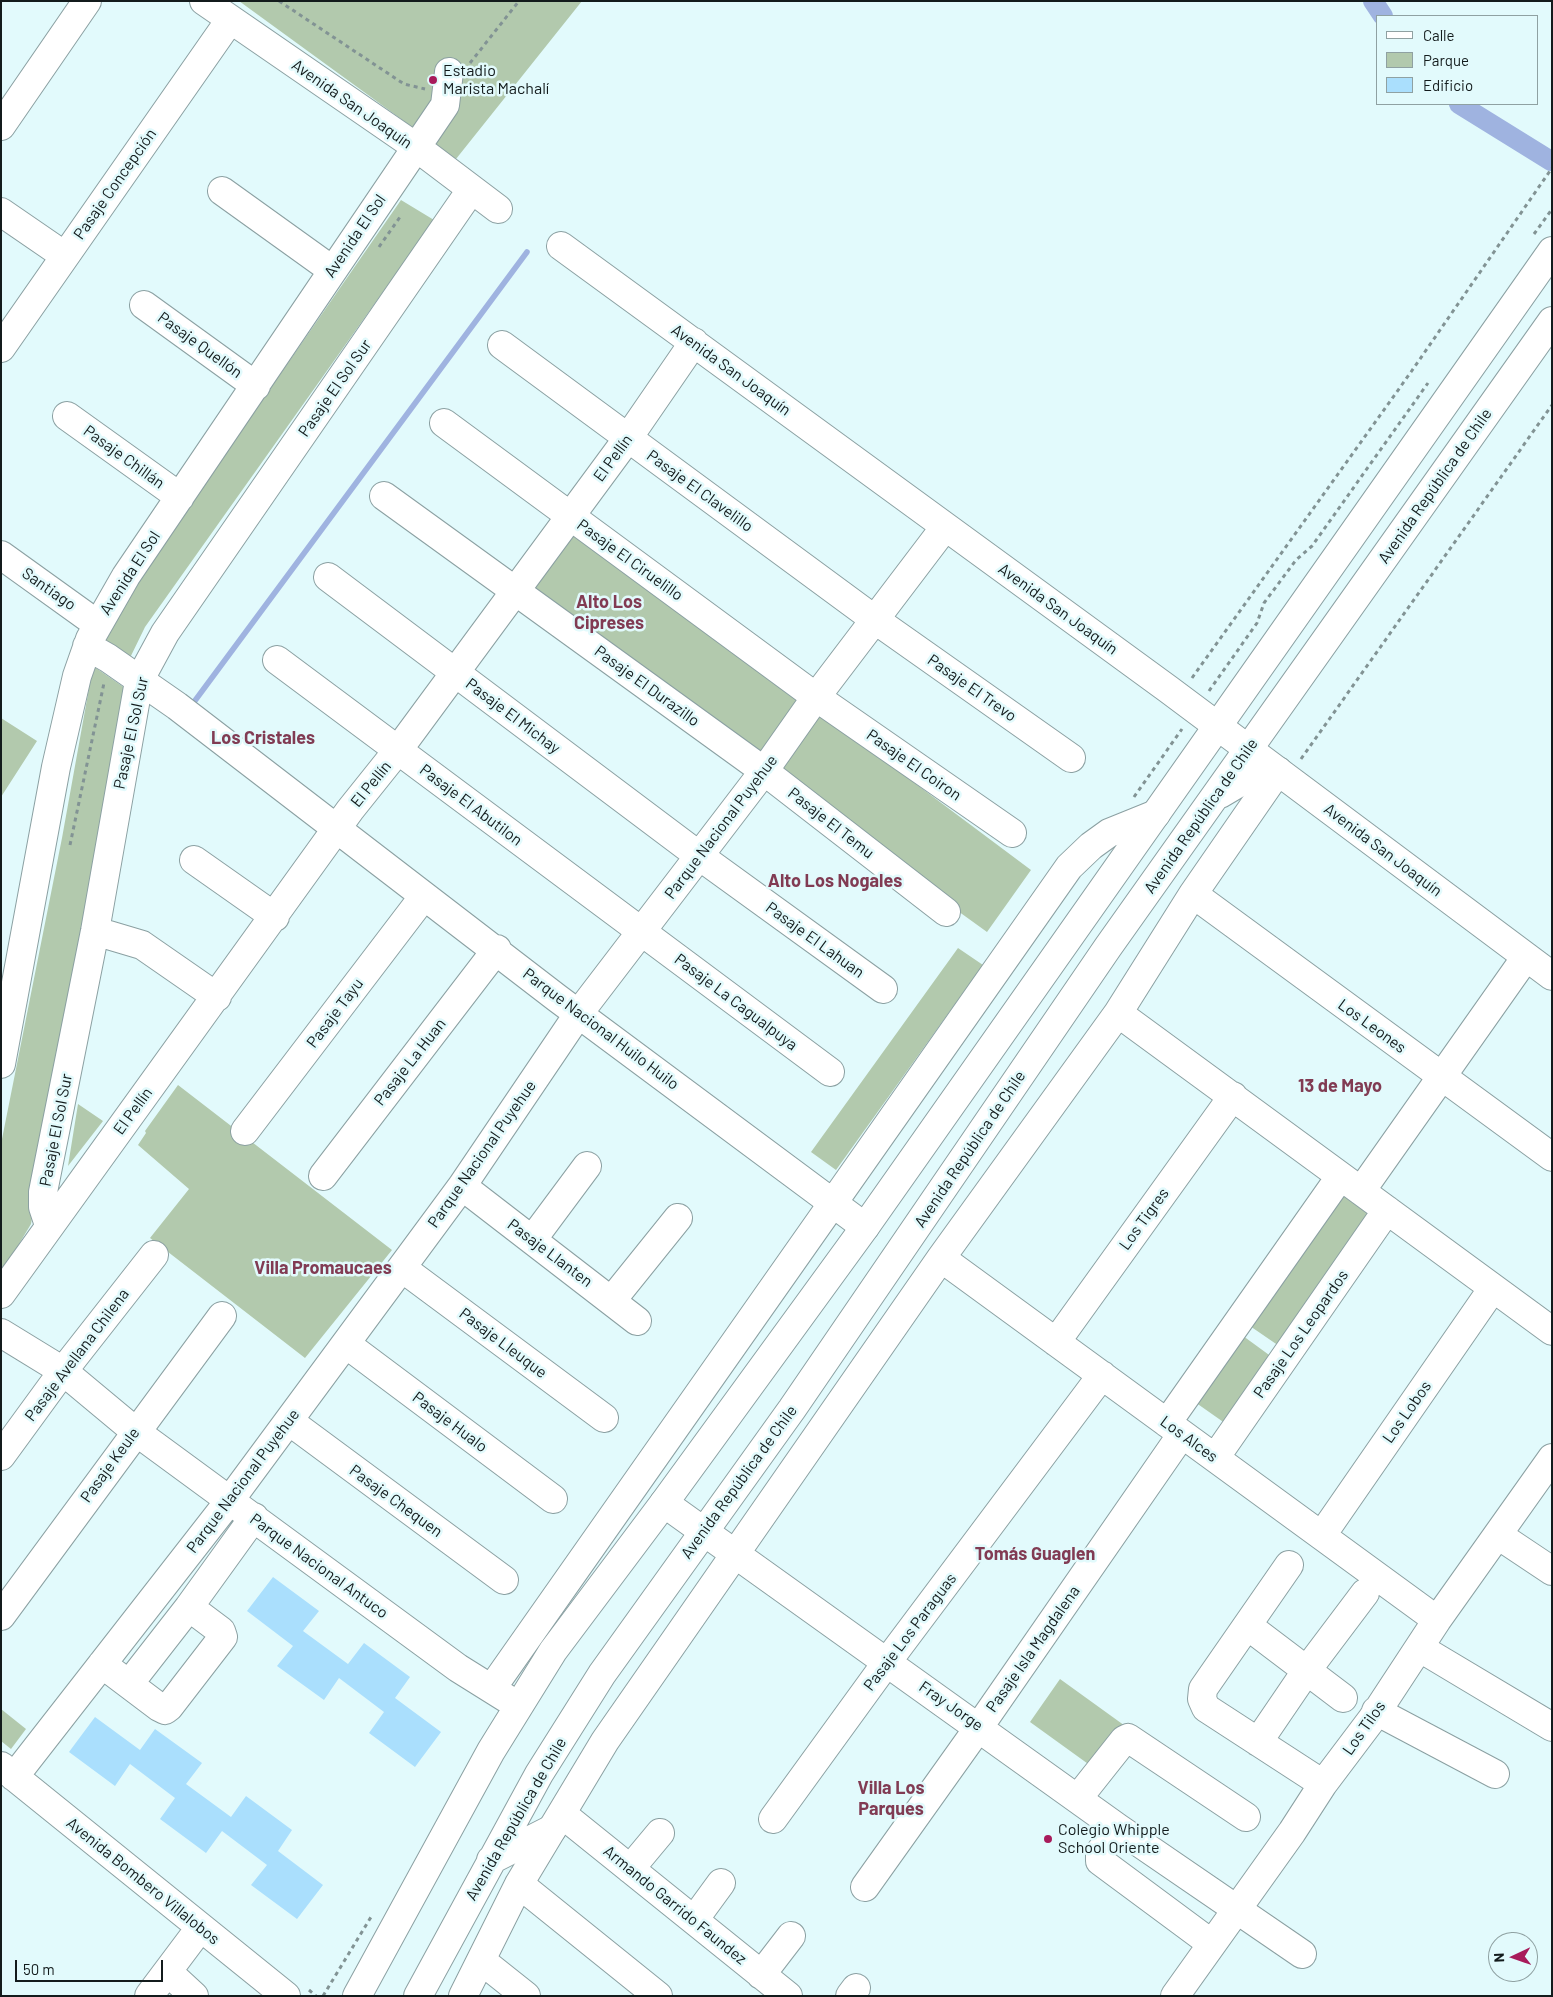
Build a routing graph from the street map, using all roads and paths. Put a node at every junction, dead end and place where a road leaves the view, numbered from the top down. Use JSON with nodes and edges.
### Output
{"nodes":[{"id":1,"x":87,"y":1,"type":"edge"},
{"id":2,"x":204,"y":1,"type":"edge"},
{"id":3,"x":279,"y":1,"type":"edge"},
{"id":4,"x":519,"y":1,"type":"edge"},
{"id":5,"x":230,"y":20,"type":"junction"},
{"id":6,"x":448,"y":79,"type":"junction"},
{"id":7,"x":1,"y":126,"type":"edge"},
{"id":8,"x":416,"y":147,"type":"junction"},
{"id":9,"x":1552,"y":168,"type":"edge"},
{"id":10,"x":471,"y":190,"type":"junction"},
{"id":11,"x":222,"y":191,"type":"dead end"},
{"id":12,"x":498,"y":209,"type":"dead end"},
{"id":13,"x":1552,"y":209,"type":"edge"},
{"id":14,"x":1,"y":212,"type":"edge"},
{"id":15,"x":400,"y":217,"type":"dead end"},
{"id":16,"x":561,"y":246,"type":"dead end"},
{"id":17,"x":1540,"y":246,"type":"edge"},
{"id":18,"x":378,"y":250,"type":"dead end"},
{"id":19,"x":65,"y":256,"type":"junction"},
{"id":20,"x":332,"y":270,"type":"junction"},
{"id":21,"x":144,"y":305,"type":"dead end"},
{"id":22,"x":1552,"y":321,"type":"edge"},
{"id":23,"x":694,"y":342,"type":"junction"},
{"id":24,"x":502,"y":345,"type":"dead end"},
{"id":25,"x":1,"y":348,"type":"edge"},
{"id":26,"x":1432,"y":378,"type":"dead end"},
{"id":27,"x":256,"y":386,"type":"junction"},
{"id":28,"x":1552,"y":405,"type":"edge"},
{"id":29,"x":67,"y":416,"type":"dead end"},
{"id":30,"x":444,"y":423,"type":"dead end"},
{"id":31,"x":628,"y":438,"type":"junction"},
{"id":32,"x":384,"y":496,"type":"dead end"},
{"id":33,"x":180,"y":497,"type":"junction"},
{"id":34,"x":570,"y":517,"type":"junction"},
{"id":35,"x":945,"y":527,"type":"junction"},
{"id":36,"x":5,"y":565,"type":"edge"},
{"id":37,"x":328,"y":577,"type":"dead end"},
{"id":38,"x":515,"y":591,"type":"junction"},
{"id":39,"x":874,"y":619,"type":"junction"},
{"id":40,"x":97,"y":643,"type":"junction"},
{"id":41,"x":277,"y":660,"type":"dead end"},
{"id":42,"x":456,"y":672,"type":"junction"},
{"id":43,"x":139,"y":681,"type":"junction"},
{"id":44,"x":816,"y":697,"type":"junction"},
{"id":45,"x":1187,"y":703,"type":"junction"},
{"id":46,"x":1218,"y":726,"type":"junction"},
{"id":47,"x":1248,"y":749,"type":"junction"},
{"id":48,"x":398,"y":750,"type":"junction"},
{"id":49,"x":1070,"y":758,"type":"dead end"},
{"id":50,"x":764,"y":771,"type":"junction"},
{"id":51,"x":1282,"y":774,"type":"junction"},
{"id":52,"x":1213,"y":800,"type":"junction"},
{"id":53,"x":1156,"y":814,"type":"junction"},
{"id":54,"x":337,"y":831,"type":"junction"},
{"id":55,"x":1012,"y":833,"type":"dead end"},
{"id":56,"x":70,"y":845,"type":"dead end"},
{"id":57,"x":698,"y":856,"type":"junction"},
{"id":58,"x":194,"y":860,"type":"dead end"},
{"id":59,"x":1193,"y":894,"type":"junction"},
{"id":60,"x":424,"y":896,"type":"junction"},
{"id":61,"x":946,"y":912,"type":"dead end"},
{"id":62,"x":275,"y":917,"type":"junction"},
{"id":63,"x":95,"y":931,"type":"junction"},
{"id":64,"x":642,"y":932,"type":"junction"},
{"id":65,"x":497,"y":949,"type":"junction"},
{"id":66,"x":1526,"y":957,"type":"junction"},
{"id":67,"x":1552,"y":976,"type":"edge"},
{"id":68,"x":882,"y":989,"type":"dead end"},
{"id":69,"x":216,"y":997,"type":"junction"},
{"id":70,"x":579,"y":1013,"type":"junction"},
{"id":71,"x":1118,"y":1013,"type":"junction"},
{"id":72,"x":1,"y":1064,"type":"edge"},
{"id":73,"x":830,"y":1072,"type":"dead end"},
{"id":74,"x":1441,"y":1077,"type":"junction"},
{"id":75,"x":1233,"y":1096,"type":"junction"},
{"id":76,"x":245,"y":1131,"type":"dead end"},
{"id":77,"x":1552,"y":1157,"type":"edge"},
{"id":78,"x":587,"y":1166,"type":"dead end"},
{"id":79,"x":323,"y":1176,"type":"dead end"},
{"id":80,"x":1350,"y":1184,"type":"junction"},
{"id":81,"x":462,"y":1186,"type":"junction"},
{"id":82,"x":833,"y":1202,"type":"junction"},
{"id":83,"x":1388,"y":1210,"type":"junction"},
{"id":84,"x":678,"y":1218,"type":"dead end"},
{"id":85,"x":49,"y":1225,"type":"junction"},
{"id":86,"x":865,"y":1227,"type":"junction"},
{"id":87,"x":532,"y":1240,"type":"junction"},
{"id":88,"x":154,"y":1255,"type":"dead end"},
{"id":89,"x":941,"y":1258,"type":"junction"},
{"id":90,"x":402,"y":1268,"type":"junction"},
{"id":91,"x":1493,"y":1288,"type":"junction"},
{"id":92,"x":1,"y":1294,"type":"edge"},
{"id":93,"x":612,"y":1300,"type":"junction"},
{"id":94,"x":222,"y":1316,"type":"dead end"},
{"id":95,"x":637,"y":1321,"type":"dead end"},
{"id":96,"x":1552,"y":1331,"type":"edge"},
{"id":97,"x":1,"y":1334,"type":"edge"},
{"id":98,"x":1056,"y":1342,"type":"junction"},
{"id":99,"x":346,"y":1344,"type":"junction"},
{"id":100,"x":63,"y":1371,"type":"junction"},
{"id":101,"x":1102,"y":1375,"type":"junction"},
{"id":102,"x":604,"y":1418,"type":"dead end"},
{"id":103,"x":289,"y":1421,"type":"junction"},
{"id":104,"x":1175,"y":1429,"type":"junction"},
{"id":105,"x":135,"y":1431,"type":"junction"},
{"id":106,"x":1,"y":1456,"type":"edge"},
{"id":107,"x":1215,"y":1458,"type":"junction"},
{"id":108,"x":1552,"y":1458,"type":"edge"},
{"id":109,"x":553,"y":1499,"type":"dead end"},
{"id":110,"x":230,"y":1500,"type":"junction"},
{"id":111,"x":664,"y":1504,"type":"junction"},
{"id":112,"x":254,"y":1517,"type":"junction"},
{"id":113,"x":704,"y":1531,"type":"junction"},
{"id":114,"x":1322,"y":1536,"type":"junction"},
{"id":115,"x":1498,"y":1536,"type":"junction"},
{"id":116,"x":734,"y":1552,"type":"junction"},
{"id":117,"x":1288,"y":1565,"type":"dead end"},
{"id":118,"x":1552,"y":1572,"type":"edge"},
{"id":119,"x":504,"y":1580,"type":"dead end"},
{"id":120,"x":1365,"y":1593,"type":"dead end"},
{"id":121,"x":189,"y":1607,"type":"junction"},
{"id":122,"x":1,"y":1616,"type":"edge"},
{"id":123,"x":1437,"y":1620,"type":"junction"},
{"id":124,"x":1248,"y":1626,"type":"junction"},
{"id":125,"x":1420,"y":1646,"type":"junction"},
{"id":126,"x":887,"y":1662,"type":"junction"},
{"id":127,"x":102,"y":1664,"type":"junction"},
{"id":128,"x":1307,"y":1670,"type":"junction"},
{"id":129,"x":129,"y":1684,"type":"junction"},
{"id":130,"x":492,"y":1688,"type":"junction"},
{"id":131,"x":1343,"y":1698,"type":"dead end"},
{"id":132,"x":518,"y":1707,"type":"junction"},
{"id":133,"x":1376,"y":1711,"type":"junction"},
{"id":134,"x":979,"y":1727,"type":"junction"},
{"id":135,"x":1552,"y":1727,"type":"edge"},
{"id":136,"x":1258,"y":1742,"type":"junction"},
{"id":137,"x":8,"y":1771,"type":"edge"},
{"id":138,"x":1495,"y":1774,"type":"dead end"},
{"id":139,"x":1323,"y":1784,"type":"junction"},
{"id":140,"x":1078,"y":1798,"type":"junction"},
{"id":141,"x":1246,"y":1816,"type":"dead end"},
{"id":142,"x":773,"y":1818,"type":"dead end"},
{"id":143,"x":557,"y":1822,"type":"junction"},
{"id":144,"x":1118,"y":1828,"type":"junction"},
{"id":145,"x":660,"y":1833,"type":"dead end"},
{"id":146,"x":491,"y":1860,"type":"junction"},
{"id":147,"x":630,"y":1869,"type":"junction"},
{"id":148,"x":721,"y":1883,"type":"dead end"},
{"id":149,"x":519,"y":1884,"type":"junction"},
{"id":150,"x":865,"y":1887,"type":"dead end"},
{"id":151,"x":1237,"y":1909,"type":"junction"},
{"id":152,"x":694,"y":1920,"type":"junction"},
{"id":153,"x":200,"y":1928,"type":"junction"},
{"id":154,"x":791,"y":1936,"type":"dead end"},
{"id":155,"x":1212,"y":1944,"type":"junction"},
{"id":156,"x":1302,"y":1954,"type":"dead end"},
{"id":157,"x":482,"y":1960,"type":"junction"},
{"id":158,"x":168,"y":1972,"type":"junction"},
{"id":159,"x":762,"y":1975,"type":"junction"},
{"id":160,"x":149,"y":1996,"type":"edge"},
{"id":161,"x":194,"y":1996,"type":"edge"},
{"id":162,"x":286,"y":1996,"type":"edge"},
{"id":163,"x":358,"y":1996,"type":"edge"},
{"id":164,"x":418,"y":1996,"type":"edge"},
{"id":165,"x":463,"y":1996,"type":"edge"},
{"id":166,"x":526,"y":1996,"type":"edge"},
{"id":167,"x":658,"y":1996,"type":"edge"},
{"id":168,"x":788,"y":1996,"type":"edge"},
{"id":169,"x":1175,"y":1996,"type":"edge"}],
"edges":[{"from":1,"to":7,"type":"street"},
{"from":2,"to":5,"type":"street","name":"Avenida San Joaquín"},
{"from":3,"to":6,"type":"path"},
{"from":4,"to":6,"type":"path"},
{"from":5,"to":8,"type":"street","name":"Avenida San Joaquín"},
{"from":5,"to":19,"type":"street","name":"Pasaje Concepción"},
{"from":6,"to":8,"type":"street","name":"Avenida El Sol"},
{"from":8,"to":10,"type":"street","name":"Avenida San Joaquín"},
{"from":8,"to":20,"type":"street","name":"Avenida El Sol"},
{"from":9,"to":45,"type":"path"},
{"from":10,"to":12,"type":"street","name":"Avenida San Joaquín"},
{"from":10,"to":43,"type":"street","name":"Pasaje El Sol Sur"},
{"from":11,"to":20,"type":"street"},
{"from":13,"to":17,"type":"path"},
{"from":14,"to":19,"type":"street"},
{"from":15,"to":18,"type":"path"},
{"from":16,"to":23,"type":"street","name":"Avenida San Joaquín"},
{"from":17,"to":46,"type":"street"},
{"from":19,"to":25,"type":"street","name":"Pasaje Concepción"},
{"from":20,"to":27,"type":"street","name":"Avenida El Sol"},
{"from":21,"to":27,"type":"street","name":"Pasaje Quellón"},
{"from":22,"to":47,"type":"street","name":"Avenida República de Chile"},
{"from":23,"to":31,"type":"street","name":"El Pellín"},
{"from":23,"to":35,"type":"street","name":"Avenida San Joaquín"},
{"from":24,"to":31,"type":"street","name":"Pasaje El Clavelillo"},
{"from":26,"to":45,"type":"path"},
{"from":27,"to":33,"type":"street","name":"Avenida El Sol"},
{"from":28,"to":51,"type":"path"},
{"from":29,"to":33,"type":"street","name":"Pasaje Chillán"},
{"from":30,"to":34,"type":"street","name":"Pasaje El Ciruelillo"},
{"from":31,"to":34,"type":"street","name":"El Pellín"},
{"from":31,"to":39,"type":"street","name":"Pasaje El Clavelillo"},
{"from":32,"to":38,"type":"street","name":"Pasaje El Durazillo"},
{"from":33,"to":40,"type":"street","name":"Avenida El Sol"},
{"from":34,"to":38,"type":"street","name":"El Pellín"},
{"from":34,"to":44,"type":"street","name":"Pasaje El Ciruelillo"},
{"from":35,"to":39,"type":"street","name":"Parque Nacional Puyehue"},
{"from":35,"to":45,"type":"street","name":"Avenida San Joaquín"},
{"from":36,"to":40,"type":"street","name":"Santiago"},
{"from":37,"to":42,"type":"street","name":"Pasaje El Michay"},
{"from":38,"to":42,"type":"street","name":"El Pellín"},
{"from":38,"to":50,"type":"street","name":"Pasaje El Durazillo"},
{"from":39,"to":44,"type":"street","name":"Parque Nacional Puyehue"},
{"from":39,"to":49,"type":"street","name":"Pasaje El Trevo"},
{"from":40,"to":43,"type":"street","name":"Santiago"},
{"from":40,"to":56,"type":"path"},
{"from":40,"to":72,"type":"street","name":"Avenida El Sol"},
{"from":41,"to":48,"type":"street","name":"Pasaje El Abutilon"},
{"from":42,"to":48,"type":"street","name":"El Pellín"},
{"from":42,"to":57,"type":"street","name":"Pasaje El Michay"},
{"from":43,"to":54,"type":"street","name":"Parque Nacional Huilo Huilo"},
{"from":43,"to":63,"type":"street","name":"Pasaje El Sol Sur"},
{"from":44,"to":50,"type":"street","name":"Parque Nacional Puyehue"},
{"from":44,"to":55,"type":"street","name":"Pasaje El Coiron"},
{"from":45,"to":46,"type":"street","name":"Avenida San Joaquín"},
{"from":46,"to":47,"type":"street","name":"Avenida San Joaquín"},
{"from":46,"to":53,"type":"street"},
{"from":47,"to":51,"type":"street","name":"Avenida San Joaquín"},
{"from":47,"to":52,"type":"street","name":"Avenida República de Chile"},
{"from":48,"to":54,"type":"street","name":"El Pellín"},
{"from":48,"to":64,"type":"street","name":"Pasaje El Abutilon"},
{"from":50,"to":57,"type":"street","name":"Parque Nacional Puyehue"},
{"from":50,"to":61,"type":"street","name":"Pasaje El Temu"},
{"from":51,"to":52,"type":"street"},
{"from":51,"to":59,"type":"street"},
{"from":51,"to":66,"type":"street","name":"Avenida San Joaquín"},
{"from":52,"to":113,"type":"street","name":"Avenida República de Chile"},
{"from":53,"to":82,"type":"street"},
{"from":53,"to":86,"type":"street"},
{"from":54,"to":60,"type":"street","name":"Parque Nacional Huilo Huilo"},
{"from":54,"to":62,"type":"street","name":"El Pellín"},
{"from":57,"to":64,"type":"street","name":"Parque Nacional Puyehue"},
{"from":57,"to":68,"type":"street","name":"Pasaje El Lahuan"},
{"from":58,"to":62,"type":"street"},
{"from":59,"to":71,"type":"street"},
{"from":59,"to":74,"type":"street","name":"Los Leones"},
{"from":60,"to":65,"type":"street","name":"Parque Nacional Huilo Huilo"},
{"from":60,"to":76,"type":"street","name":"Pasaje Tayu"},
{"from":62,"to":69,"type":"street","name":"El Pellín"},
{"from":63,"to":69,"type":"street"},
{"from":63,"to":85,"type":"street","name":"Pasaje El Sol Sur"},
{"from":64,"to":70,"type":"street","name":"Parque Nacional Puyehue"},
{"from":64,"to":73,"type":"street","name":"Pasaje La Cagualpuya"},
{"from":65,"to":70,"type":"street","name":"Parque Nacional Huilo Huilo"},
{"from":65,"to":79,"type":"street","name":"Pasaje La Huan"},
{"from":66,"to":67,"type":"street","name":"Avenida San Joaquín"},
{"from":66,"to":74,"type":"street","name":"Pasaje Isla Magdalena"},
{"from":69,"to":85,"type":"street","name":"El Pellín"},
{"from":70,"to":81,"type":"street","name":"Parque Nacional Puyehue"},
{"from":70,"to":82,"type":"street","name":"Parque Nacional Huilo Huilo"},
{"from":71,"to":75,"type":"street"},
{"from":71,"to":89,"type":"street"},
{"from":74,"to":77,"type":"street","name":"Los Leones"},
{"from":74,"to":80,"type":"street","name":"Pasaje Isla Magdalena"},
{"from":75,"to":80,"type":"street"},
{"from":75,"to":98,"type":"street","name":"Los Tigres"},
{"from":78,"to":87,"type":"street"},
{"from":80,"to":83,"type":"street"},
{"from":80,"to":104,"type":"street","name":"Pasaje Isla Magdalena"},
{"from":81,"to":87,"type":"street","name":"Pasaje Llanten"},
{"from":81,"to":90,"type":"street","name":"Parque Nacional Puyehue"},
{"from":82,"to":86,"type":"street","name":"Parque Nacional Huilo Huilo"},
{"from":82,"to":130,"type":"street"},
{"from":83,"to":91,"type":"street"},
{"from":83,"to":107,"type":"street","name":"Pasaje Los Leopardos"},
{"from":84,"to":93,"type":"street"},
{"from":85,"to":92,"type":"street"},
{"from":86,"to":111,"type":"street"},
{"from":87,"to":93,"type":"street","name":"Pasaje Llanten"},
{"from":88,"to":100,"type":"street","name":"Pasaje Avellana Chilena"},
{"from":89,"to":98,"type":"street","name":"Los Alces"},
{"from":89,"to":116,"type":"street"},
{"from":90,"to":99,"type":"street","name":"Parque Nacional Puyehue"},
{"from":90,"to":102,"type":"street","name":"Pasaje Lleuque"},
{"from":91,"to":96,"type":"street"},
{"from":91,"to":114,"type":"street","name":"Los Lobos"},
{"from":93,"to":95,"type":"street","name":"Pasaje Llanten"},
{"from":94,"to":105,"type":"street","name":"Pasaje Keule"},
{"from":97,"to":100,"type":"street","name":"Parque Nacional Antuco"},
{"from":98,"to":101,"type":"street","name":"Los Alces"},
{"from":99,"to":103,"type":"street","name":"Parque Nacional Puyehue"},
{"from":99,"to":109,"type":"street","name":"Pasaje Hualo"},
{"from":100,"to":105,"type":"street","name":"Parque Nacional Antuco"},
{"from":100,"to":106,"type":"street","name":"Pasaje Avellana Chilena"},
{"from":101,"to":104,"type":"street","name":"Los Alces"},
{"from":101,"to":126,"type":"street","name":"Pasaje Los Paraguas"},
{"from":103,"to":110,"type":"street","name":"Parque Nacional Puyehue"},
{"from":103,"to":119,"type":"street","name":"Pasaje Chequen"},
{"from":104,"to":107,"type":"street","name":"Los Alces"},
{"from":104,"to":134,"type":"street","name":"Pasaje Isla Magdalena"},
{"from":105,"to":110,"type":"street","name":"Parque Nacional Antuco"},
{"from":105,"to":122,"type":"street","name":"Pasaje Keule"},
{"from":107,"to":114,"type":"street","name":"Los Alces"},
{"from":108,"to":115,"type":"street","name":"Los Tilos"},
{"from":110,"to":112,"type":"street","name":"Parque Nacional Antuco"},
{"from":110,"to":127,"type":"street","name":"Parque Nacional Puyehue"},
{"from":111,"to":113,"type":"street","name":"Fray Jorge"},
{"from":111,"to":132,"type":"street"},
{"from":112,"to":121,"type":"street"},
{"from":112,"to":130,"type":"street","name":"Parque Nacional Antuco"},
{"from":113,"to":116,"type":"street","name":"Fray Jorge"},
{"from":113,"to":146,"type":"street","name":"Avenida República de Chile"},
{"from":114,"to":123,"type":"street","name":"Los Alces"},
{"from":115,"to":118,"type":"street"},
{"from":115,"to":123,"type":"street","name":"Los Tilos"},
{"from":116,"to":126,"type":"street","name":"Fray Jorge"},
{"from":116,"to":143,"type":"street"},
{"from":117,"to":124,"type":"street"},
{"from":120,"to":128,"type":"street"},
{"from":121,"to":129,"type":"street"},
{"from":121,"to":129,"type":"street"},
{"from":123,"to":125,"type":"street","name":"Los Tilos"},
{"from":124,"to":128,"type":"street"},
{"from":124,"to":136,"type":"street"},
{"from":125,"to":133,"type":"street","name":"Los Tilos"},
{"from":125,"to":135,"type":"street"},
{"from":126,"to":134,"type":"street","name":"Fray Jorge"},
{"from":126,"to":142,"type":"street","name":"Pasaje Los Paraguas"},
{"from":127,"to":129,"type":"street"},
{"from":127,"to":137,"type":"street","name":"Parque Nacional Puyehue"},
{"from":128,"to":131,"type":"street"},
{"from":128,"to":136,"type":"street"},
{"from":130,"to":132,"type":"street","name":"Parque Nacional Antuco"},
{"from":132,"to":163,"type":"street"},
{"from":133,"to":138,"type":"street"},
{"from":133,"to":139,"type":"street","name":"Los Tilos"},
{"from":134,"to":140,"type":"street","name":"Fray Jorge"},
{"from":134,"to":150,"type":"street","name":"Pasaje Isla Magdalena"},
{"from":136,"to":139,"type":"street"},
{"from":137,"to":153,"type":"street","name":"Avenida Bombero Villalobos"},
{"from":139,"to":151,"type":"street","name":"Los Tilos"},
{"from":140,"to":141,"type":"street"},
{"from":140,"to":144,"type":"street","name":"Fray Jorge"},
{"from":143,"to":146,"type":"street"},
{"from":143,"to":147,"type":"street","name":"Armando Garrido Faundez"},
{"from":143,"to":149,"type":"street"},
{"from":144,"to":151,"type":"street","name":"Fray Jorge"},
{"from":144,"to":155,"type":"street"},
{"from":145,"to":147,"type":"street"},
{"from":146,"to":164,"type":"street","name":"Avenida República de Chile"},
{"from":147,"to":152,"type":"street","name":"Armando Garrido Faundez"},
{"from":148,"to":152,"type":"street"},
{"from":149,"to":157,"type":"street"},
{"from":149,"to":167,"type":"street"},
{"from":151,"to":155,"type":"street","name":"Los Tilos"},
{"from":151,"to":156,"type":"street","name":"Fray Jorge"},
{"from":152,"to":159,"type":"street","name":"Armando Garrido Faundez"},
{"from":153,"to":158,"type":"street"},
{"from":153,"to":162,"type":"street","name":"Avenida Bombero Villalobos"},
{"from":154,"to":159,"type":"street"},
{"from":155,"to":169,"type":"street","name":"Los Tilos"},
{"from":157,"to":165,"type":"street"},
{"from":157,"to":166,"type":"street"},
{"from":158,"to":160,"type":"street"},
{"from":158,"to":161,"type":"street"},
{"from":159,"to":168,"type":"street","name":"Armando Garrido Faundez"}]}
